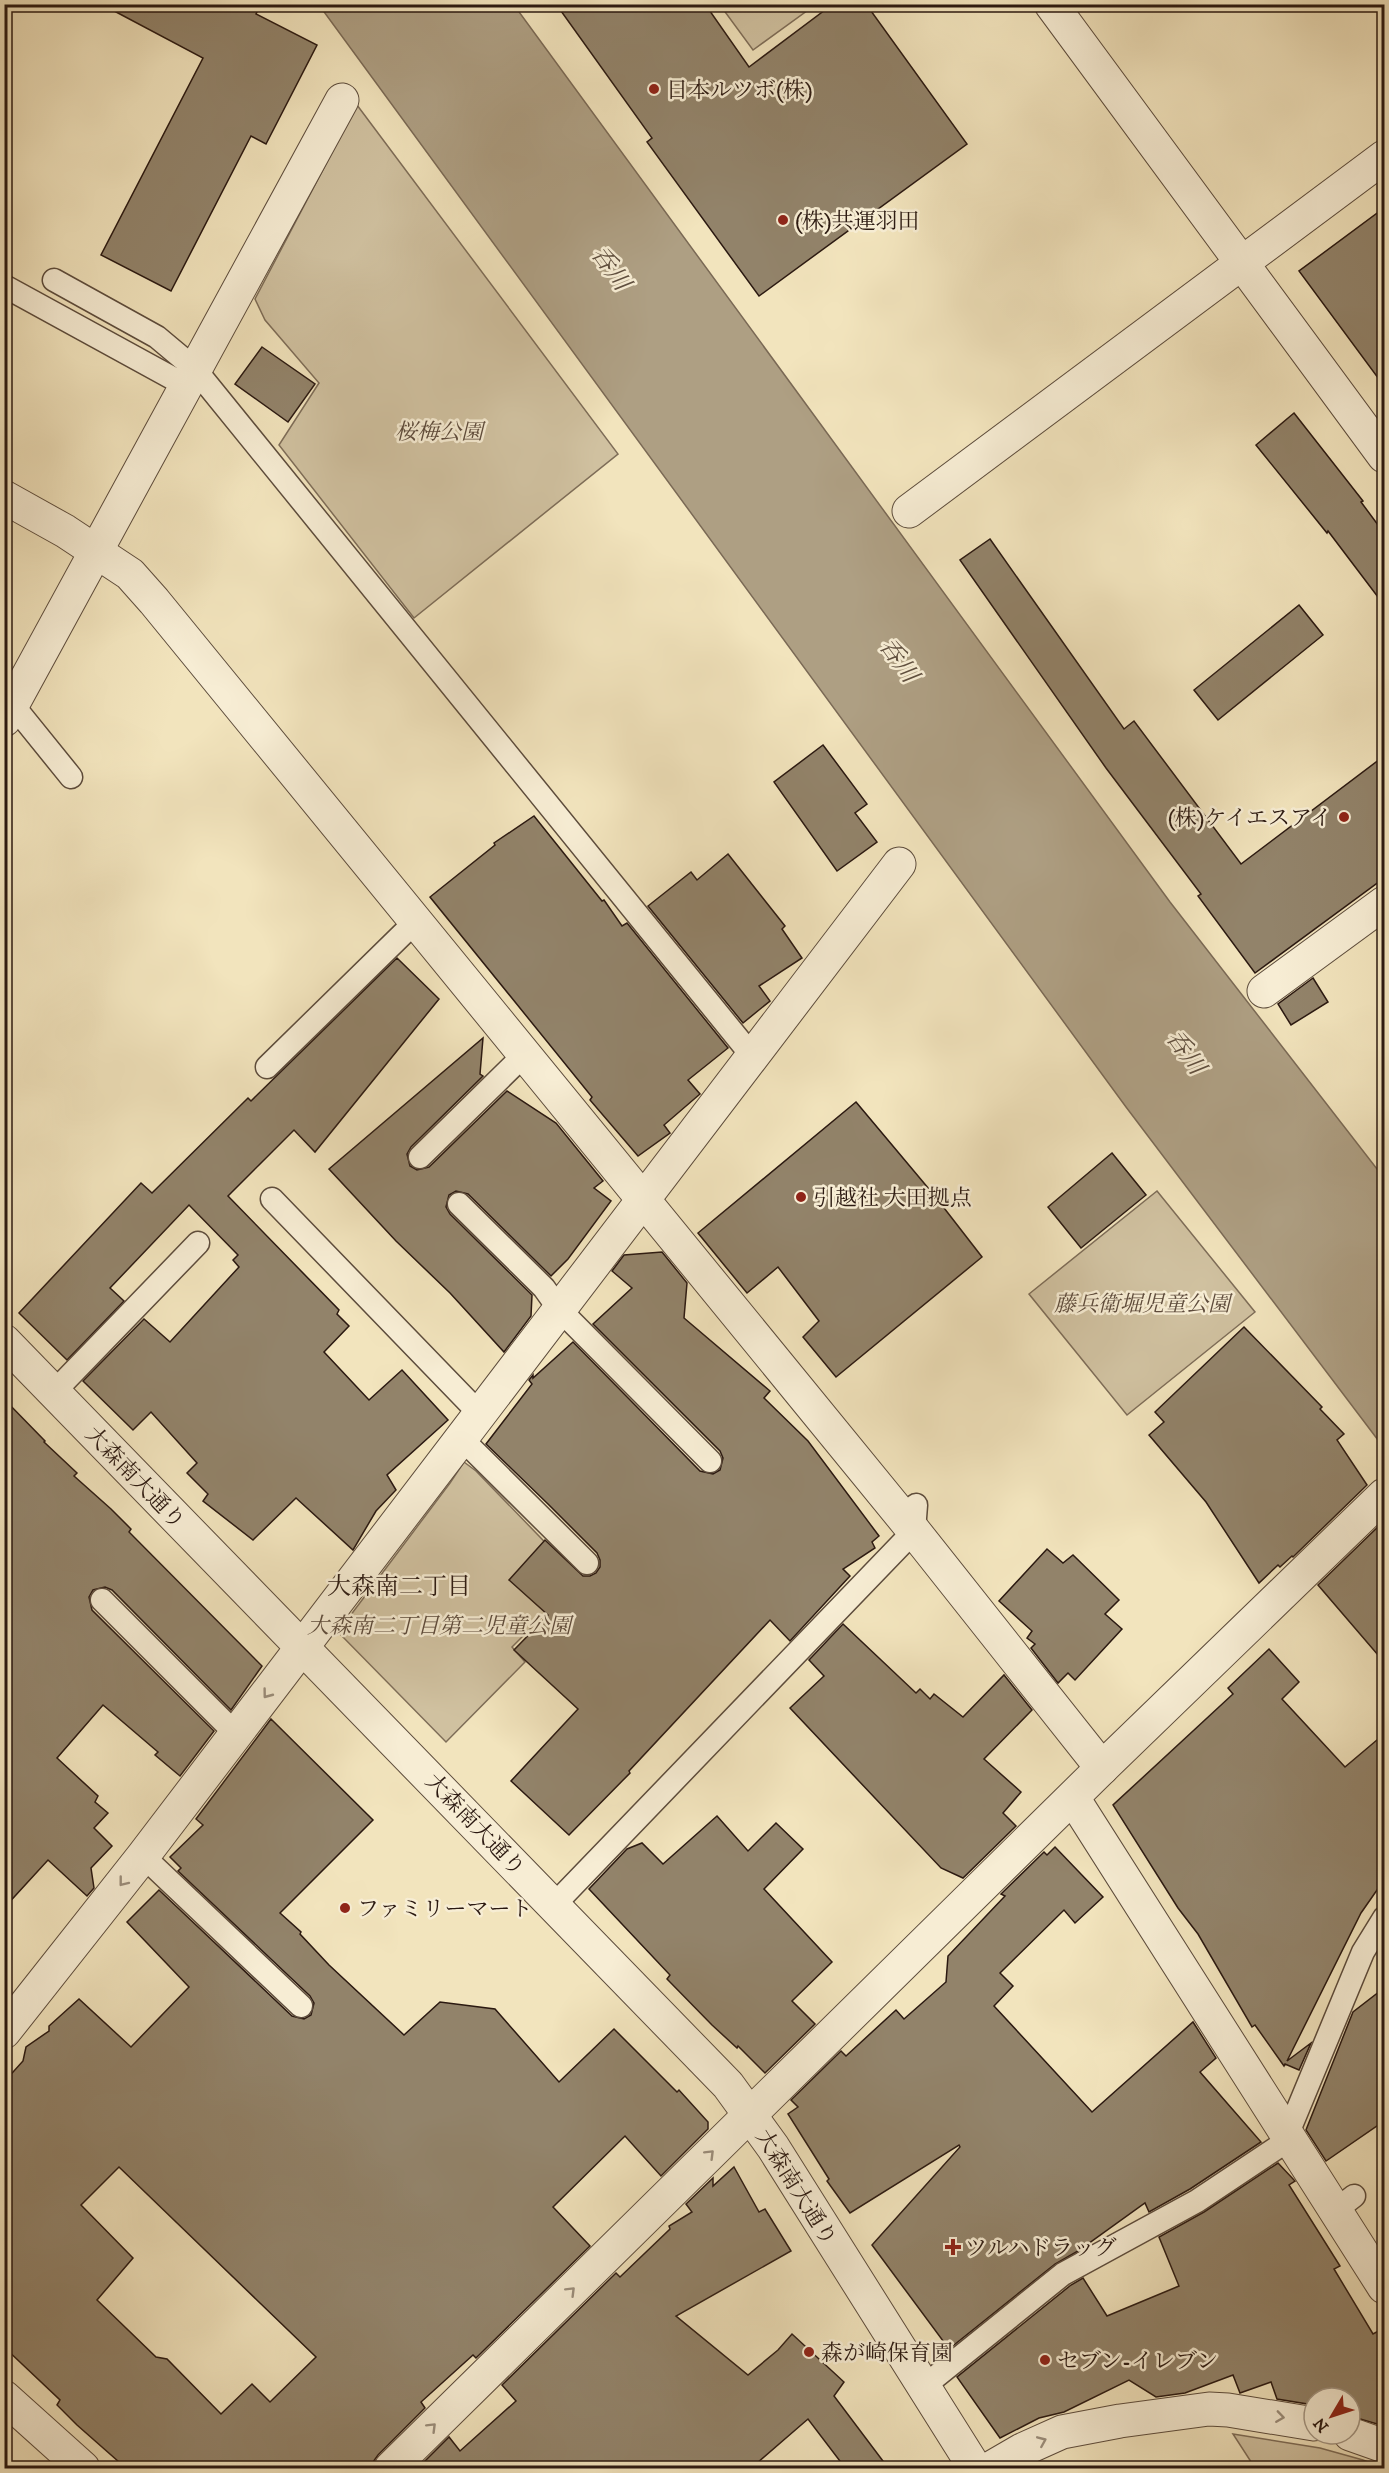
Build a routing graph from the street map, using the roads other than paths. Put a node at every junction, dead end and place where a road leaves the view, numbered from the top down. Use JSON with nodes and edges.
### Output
{"nodes":[{"id":1,"x":1051,"y":4,"type":"edge"},
{"id":2,"x":342,"y":100,"type":"dead end"},
{"id":3,"x":1384,"y":157,"type":"edge"},
{"id":4,"x":1243,"y":262,"type":"junction"},
{"id":5,"x":54,"y":280,"type":"dead end"},
{"id":6,"x":4,"y":286,"type":"edge"},
{"id":7,"x":190,"y":377,"type":"junction"},
{"id":8,"x":1384,"y":456,"type":"edge"},
{"id":9,"x":4,"y":497,"type":"edge"},
{"id":10,"x":909,"y":511,"type":"dead end"},
{"id":11,"x":95,"y":551,"type":"junction"},
{"id":12,"x":8,"y":712,"type":"edge"},
{"id":13,"x":71,"y":777,"type":"dead end"},
{"id":14,"x":899,"y":864,"type":"dead end"},
{"id":15,"x":1384,"y":903,"type":"edge"},
{"id":16,"x":415,"y":922,"type":"junction"},
{"id":17,"x":1264,"y":991,"type":"dead end"},
{"id":18,"x":524,"y":1055,"type":"junction"},
{"id":19,"x":753,"y":1057,"type":"junction"},
{"id":20,"x":267,"y":1066,"type":"dead end"},
{"id":21,"x":420,"y":1157,"type":"dead end"},
{"id":22,"x":272,"y":1199,"type":"dead end"},
{"id":23,"x":643,"y":1200,"type":"junction"},
{"id":24,"x":459,"y":1204,"type":"dead end"},
{"id":25,"x":198,"y":1243,"type":"dead end"},
{"id":26,"x":559,"y":1309,"type":"junction"},
{"id":27,"x":4,"y":1341,"type":"edge"},
{"id":28,"x":54,"y":1392,"type":"junction"},
{"id":29,"x":470,"y":1426,"type":"junction"},
{"id":30,"x":710,"y":1461,"type":"dead end"},
{"id":31,"x":1384,"y":1495,"type":"edge"},
{"id":32,"x":915,"y":1518,"type":"junction"},
{"id":33,"x":587,"y":1563,"type":"dead end"},
{"id":34,"x":102,"y":1600,"type":"dead end"},
{"id":35,"x":302,"y":1647,"type":"junction"},
{"id":36,"x":236,"y":1734,"type":"junction"},
{"id":37,"x":1102,"y":1768,"type":"junction"},
{"id":38,"x":1073,"y":1798,"type":"junction"},
{"id":39,"x":143,"y":1856,"type":"junction"},
{"id":40,"x":554,"y":1905,"type":"junction"},
{"id":41,"x":1384,"y":1918,"type":"edge"},
{"id":42,"x":301,"y":2006,"type":"dead end"},
{"id":43,"x":4,"y":2032,"type":"edge"},
{"id":44,"x":751,"y":2114,"type":"junction"},
{"id":45,"x":1288,"y":2133,"type":"junction"},
{"id":46,"x":1384,"y":2287,"type":"edge"},
{"id":47,"x":923,"y":2387,"type":"junction"},
{"id":48,"x":4,"y":2397,"type":"edge"},
{"id":49,"x":1302,"y":2422,"type":"edge"},
{"id":50,"x":1362,"y":2438,"type":"edge"},
{"id":51,"x":1384,"y":2446,"type":"edge"},
{"id":52,"x":83,"y":2469,"type":"edge"},
{"id":53,"x":391,"y":2469,"type":"edge"},
{"id":54,"x":975,"y":2469,"type":"edge"},
{"id":55,"x":991,"y":2469,"type":"edge"}],
"edges":[{"from":1,"to":4,"type":"street"},
{"from":2,"to":7,"type":"street"},
{"from":3,"to":4,"type":"street"},
{"from":4,"to":8,"type":"street"},
{"from":4,"to":10,"type":"street"},
{"from":5,"to":7,"type":"lane"},
{"from":6,"to":7,"type":"lane"},
{"from":7,"to":11,"type":"street"},
{"from":7,"to":19,"type":"lane"},
{"from":9,"to":11,"type":"street"},
{"from":11,"to":12,"type":"street"},
{"from":11,"to":16,"type":"street"},
{"from":12,"to":13,"type":"lane"},
{"from":14,"to":19,"type":"street"},
{"from":15,"to":17,"type":"street"},
{"from":16,"to":18,"type":"street"},
{"from":16,"to":20,"type":"lane"},
{"from":18,"to":21,"type":"lane"},
{"from":18,"to":23,"type":"street"},
{"from":19,"to":23,"type":"street"},
{"from":22,"to":29,"type":"lane"},
{"from":23,"to":26,"type":"street"},
{"from":23,"to":32,"type":"street"},
{"from":24,"to":26,"type":"lane"},
{"from":25,"to":28,"type":"lane"},
{"from":26,"to":29,"type":"street"},
{"from":26,"to":30,"type":"lane"},
{"from":27,"to":28,"type":"street","name":"大森南大通り"},
{"from":28,"to":35,"type":"street","name":"大森南大通り"},
{"from":29,"to":33,"type":"lane"},
{"from":29,"to":35,"type":"street"},
{"from":31,"to":37,"type":"street"},
{"from":32,"to":37,"type":"street"},
{"from":32,"to":40,"type":"lane"},
{"from":34,"to":36,"type":"lane"},
{"from":35,"to":36,"type":"street","one_way":true},
{"from":35,"to":40,"type":"street","name":"大森南大通り"},
{"from":36,"to":39,"type":"street"},
{"from":37,"to":38,"type":"street"},
{"from":38,"to":44,"type":"street"},
{"from":38,"to":45,"type":"street"},
{"from":39,"to":42,"type":"lane"},
{"from":39,"to":43,"type":"street","one_way":true},
{"from":40,"to":44,"type":"street","name":"大森南大通り"},
{"from":41,"to":45,"type":"lane"},
{"from":44,"to":47,"type":"street","name":"大森南大通り"},
{"from":53,"to":44,"type":"street","one_way":true},
{"from":45,"to":46,"type":"street"},
{"from":45,"to":47,"type":"lane"},
{"from":47,"to":54,"type":"street","name":"大森南大通り"},
{"from":48,"to":52,"type":"street"},
{"from":55,"to":49,"type":"street","one_way":true},
{"from":50,"to":51,"type":"street"}]}
